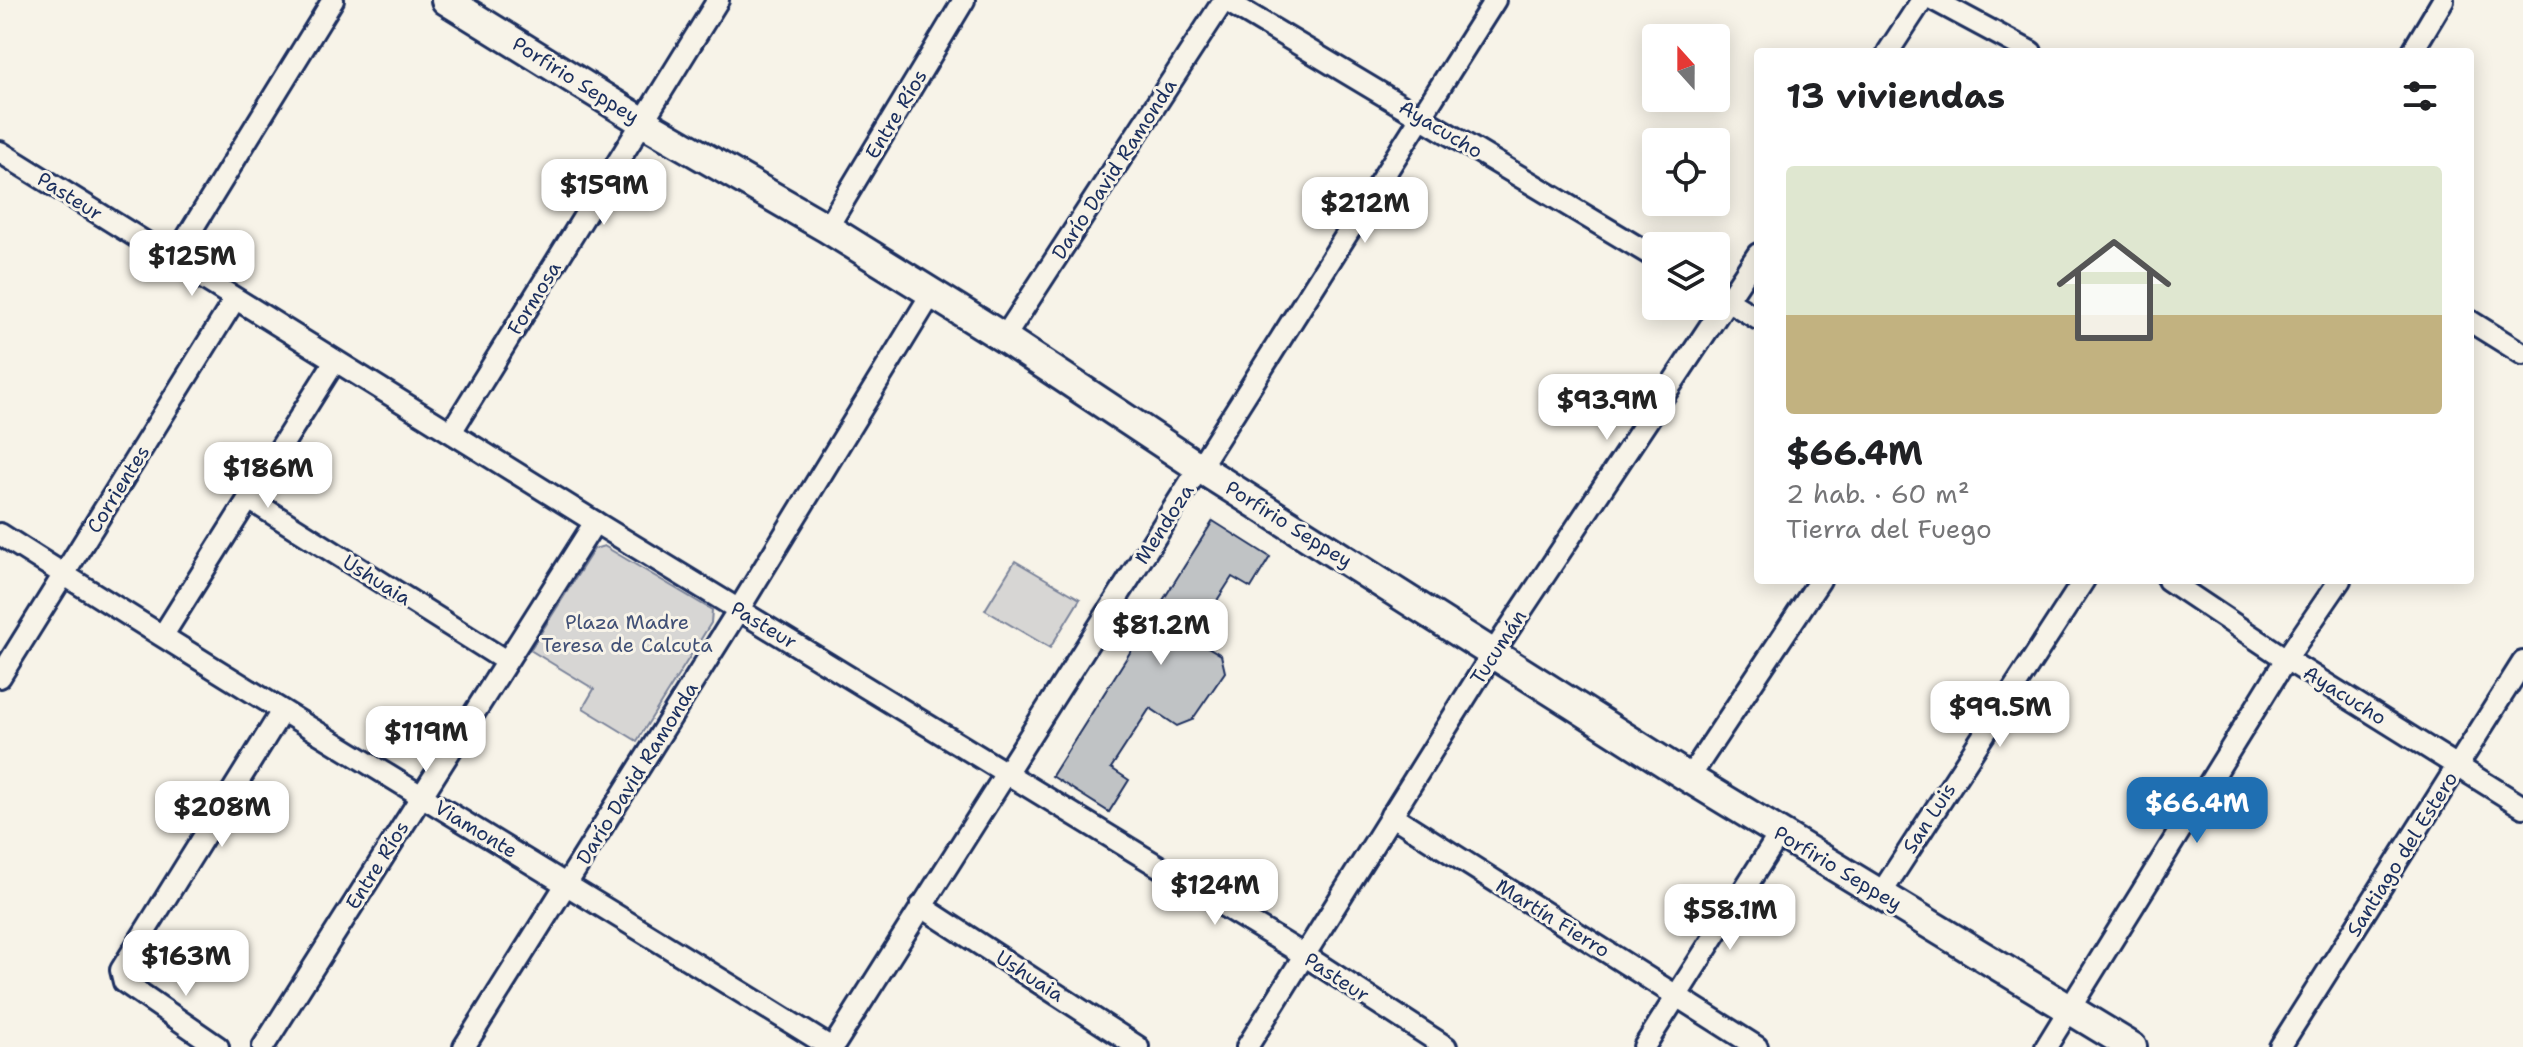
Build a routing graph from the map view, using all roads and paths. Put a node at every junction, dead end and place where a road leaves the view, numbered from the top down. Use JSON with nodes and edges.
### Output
{"nodes":[{"id":1,"x":333,"y":0,"type":"edge"},
{"id":2,"x":718,"y":0,"type":"edge"},
{"id":3,"x":964,"y":0,"type":"edge"},
{"id":4,"x":1225,"y":0,"type":"edge"},
{"id":5,"x":1495,"y":0,"type":"edge"},
{"id":6,"x":1922,"y":0,"type":"edge"},
{"id":7,"x":1934,"y":0,"type":"edge"},
{"id":8,"x":2443,"y":0,"type":"edge"},
{"id":9,"x":458,"y":3,"type":"edge"},
{"id":10,"x":1891,"y":48,"type":"edge"},
{"id":11,"x":2024,"y":48,"type":"edge"},
{"id":12,"x":2414,"y":48,"type":"edge"},
{"id":13,"x":1420,"y":116,"type":"junction"},
{"id":14,"x":643,"y":122,"type":"junction"},
{"id":15,"x":0,"y":152,"type":"edge"},
{"id":16,"x":827,"y":228,"type":"junction"},
{"id":17,"x":1642,"y":250,"type":"edge"},
{"id":18,"x":1754,"y":259,"type":"edge"},
{"id":19,"x":173,"y":260,"type":"junction"},
{"id":20,"x":1730,"y":287,"type":"edge"},
{"id":21,"x":932,"y":293,"type":"junction"},
{"id":22,"x":235,"y":299,"type":"junction"},
{"id":23,"x":1730,"y":302,"type":"edge"},
{"id":24,"x":1754,"y":317,"type":"edge"},
{"id":25,"x":1707,"y":320,"type":"edge"},
{"id":26,"x":2474,"y":323,"type":"edge"},
{"id":27,"x":1004,"y":338,"type":"junction"},
{"id":28,"x":2523,"y":354,"type":"edge"},
{"id":29,"x":335,"y":361,"type":"junction"},
{"id":30,"x":451,"y":432,"type":"junction"},
{"id":31,"x":1200,"y":468,"type":"junction"},
{"id":32,"x":249,"y":499,"type":"junction"},
{"id":33,"x":595,"y":522,"type":"junction"},
{"id":34,"x":0,"y":534,"type":"edge"},
{"id":35,"x":64,"y":575,"type":"junction"},
{"id":36,"x":1817,"y":584,"type":"edge"},
{"id":37,"x":2081,"y":584,"type":"edge"},
{"id":38,"x":2174,"y":584,"type":"edge"},
{"id":39,"x":2337,"y":584,"type":"edge"},
{"id":40,"x":739,"y":609,"type":"junction"},
{"id":41,"x":163,"y":635,"type":"junction"},
{"id":42,"x":1493,"y":653,"type":"junction"},
{"id":43,"x":2286,"y":659,"type":"junction"},
{"id":44,"x":506,"y":661,"type":"junction"},
{"id":45,"x":2523,"y":662,"type":"edge"},
{"id":46,"x":0,"y":677,"type":"edge"},
{"id":47,"x":282,"y":711,"type":"junction"},
{"id":48,"x":2457,"y":766,"type":"junction"},
{"id":49,"x":1005,"y":773,"type":"junction"},
{"id":50,"x":1689,"y":778,"type":"junction"},
{"id":51,"x":421,"y":797,"type":"junction"},
{"id":52,"x":2523,"y":807,"type":"edge"},
{"id":53,"x":1391,"y":815,"type":"junction"},
{"id":54,"x":1780,"y":833,"type":"junction"},
{"id":55,"x":568,"y":884,"type":"junction"},
{"id":56,"x":1880,"y":895,"type":"junction"},
{"id":57,"x":921,"y":906,"type":"junction"},
{"id":58,"x":1304,"y":955,"type":"junction"},
{"id":59,"x":1676,"y":996,"type":"junction"},
{"id":60,"x":2070,"y":1007,"type":"junction"},
{"id":61,"x":218,"y":1047,"type":"edge"},
{"id":62,"x":263,"y":1047,"type":"edge"},
{"id":63,"x":464,"y":1047,"type":"edge"},
{"id":64,"x":832,"y":1047,"type":"edge"},
{"id":65,"x":1138,"y":1047,"type":"edge"},
{"id":66,"x":1247,"y":1047,"type":"edge"},
{"id":67,"x":1446,"y":1047,"type":"edge"},
{"id":68,"x":1644,"y":1047,"type":"edge"},
{"id":69,"x":1757,"y":1047,"type":"edge"},
{"id":70,"x":2046,"y":1047,"type":"edge"},
{"id":71,"x":2132,"y":1047,"type":"edge"},
{"id":72,"x":2280,"y":1047,"type":"edge"}],
"edges":[{"from":1,"to":19,"type":"street"},
{"from":2,"to":14,"type":"street","name":"Formosa"},
{"from":3,"to":16,"type":"street","name":"Entre Ríos"},
{"from":4,"to":13,"type":"street","name":"Ayacucho"},
{"from":4,"to":27,"type":"street","name":"Darío David Ramonda"},
{"from":5,"to":13,"type":"street","name":"Mendoza"},
{"from":6,"to":10,"type":"street"},
{"from":7,"to":11,"type":"street"},
{"from":8,"to":12,"type":"street"},
{"from":9,"to":14,"type":"main road","name":"Porfirio Seppey"},
{"from":13,"to":17,"type":"street","name":"Ayacucho"},
{"from":13,"to":31,"type":"street","name":"Mendoza"},
{"from":14,"to":16,"type":"main road","name":"Porfirio Seppey"},
{"from":14,"to":30,"type":"street","name":"Formosa"},
{"from":15,"to":19,"type":"street","name":"Pasteur"},
{"from":16,"to":21,"type":"main road","name":"Porfirio Seppey"},
{"from":18,"to":20,"type":"street","name":"Tucumán"},
{"from":19,"to":22,"type":"street","name":"Pasteur"},
{"from":21,"to":27,"type":"main road","name":"Porfirio Seppey"},
{"from":21,"to":40,"type":"street","name":"Darío David Ramonda"},
{"from":22,"to":29,"type":"street","name":"Pasteur"},
{"from":22,"to":35,"type":"street","name":"Corrientes"},
{"from":23,"to":24,"type":"street"},
{"from":25,"to":42,"type":"street","name":"Tucumán"},
{"from":26,"to":28,"type":"street"},
{"from":27,"to":31,"type":"main road","name":"Porfirio Seppey"},
{"from":29,"to":30,"type":"street","name":"Pasteur"},
{"from":29,"to":32,"type":"street"},
{"from":30,"to":33,"type":"street","name":"Pasteur"},
{"from":31,"to":42,"type":"main road","name":"Porfirio Seppey"},
{"from":31,"to":49,"type":"street","name":"Mendoza"},
{"from":32,"to":41,"type":"street"},
{"from":32,"to":44,"type":"street","name":"Ushuaia"},
{"from":33,"to":40,"type":"street","name":"Pasteur"},
{"from":33,"to":44,"type":"street","name":"Entre Ríos"},
{"from":34,"to":35,"type":"street","name":"Viamonte"},
{"from":35,"to":41,"type":"street","name":"Viamonte"},
{"from":35,"to":46,"type":"street","name":"Corrientes"},
{"from":36,"to":50,"type":"street"},
{"from":37,"to":56,"type":"street","name":"San Luis"},
{"from":38,"to":43,"type":"street","name":"Ayacucho"},
{"from":39,"to":43,"type":"street"},
{"from":40,"to":49,"type":"street","name":"Pasteur"},
{"from":40,"to":55,"type":"street","name":"Darío David Ramonda"},
{"from":41,"to":47,"type":"street","name":"Viamonte"},
{"from":42,"to":50,"type":"main road","name":"Porfirio Seppey"},
{"from":42,"to":53,"type":"street","name":"Tucumán"},
{"from":43,"to":48,"type":"street","name":"Ayacucho"},
{"from":43,"to":60,"type":"street"},
{"from":44,"to":51,"type":"street","name":"Entre Ríos"},
{"from":45,"to":48,"type":"street","name":"Santiago del Estero"},
{"from":47,"to":51,"type":"street","name":"Viamonte"},
{"from":47,"to":61,"type":"street"},
{"from":48,"to":52,"type":"street","name":"Ayacucho"},
{"from":48,"to":72,"type":"street","name":"Santiago del Estero"},
{"from":49,"to":57,"type":"street","name":"Mendoza"},
{"from":49,"to":58,"type":"street","name":"Pasteur"},
{"from":50,"to":54,"type":"main road","name":"Porfirio Seppey"},
{"from":51,"to":55,"type":"street","name":"Viamonte"},
{"from":51,"to":62,"type":"street","name":"Entre Ríos"},
{"from":53,"to":58,"type":"street","name":"Tucumán"},
{"from":53,"to":59,"type":"street","name":"Martín Fierro"},
{"from":54,"to":56,"type":"main road","name":"Porfirio Seppey"},
{"from":54,"to":59,"type":"street"},
{"from":55,"to":63,"type":"street","name":"Darío David Ramonda"},
{"from":55,"to":64,"type":"street","name":"Viamonte"},
{"from":56,"to":60,"type":"main road","name":"Porfirio Seppey"},
{"from":57,"to":64,"type":"street","name":"Mendoza"},
{"from":57,"to":65,"type":"street","name":"Ushuaia"},
{"from":58,"to":66,"type":"street","name":"Tucumán"},
{"from":58,"to":67,"type":"street","name":"Pasteur"},
{"from":59,"to":68,"type":"street"},
{"from":59,"to":69,"type":"street","name":"Martín Fierro"},
{"from":60,"to":70,"type":"street"},
{"from":60,"to":71,"type":"main road","name":"Porfirio Seppey"}]}
